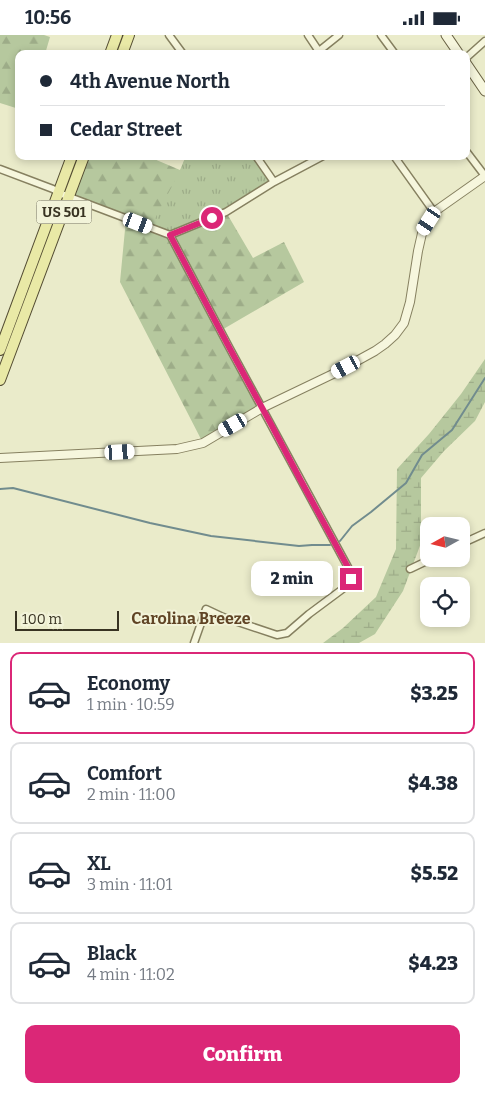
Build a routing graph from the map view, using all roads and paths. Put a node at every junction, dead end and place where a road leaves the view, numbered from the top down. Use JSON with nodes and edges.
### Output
{"nodes":[{"id":1,"x":117,"y":35,"type":"edge"},
{"id":2,"x":129,"y":35,"type":"edge"},
{"id":3,"x":169,"y":35,"type":"edge"},
{"id":4,"x":308,"y":35,"type":"edge"},
{"id":5,"x":339,"y":35,"type":"edge"},
{"id":6,"x":381,"y":35,"type":"edge"},
{"id":7,"x":439,"y":35,"type":"edge"},
{"id":8,"x":446,"y":35,"type":"edge"},
{"id":9,"x":485,"y":41,"type":"edge"},
{"id":10,"x":111,"y":50,"type":"edge"},
{"id":11,"x":123,"y":50,"type":"edge"},
{"id":12,"x":180,"y":50,"type":"edge"},
{"id":13,"x":319,"y":50,"type":"edge"},
{"id":14,"x":322,"y":50,"type":"edge"},
{"id":15,"x":392,"y":50,"type":"edge"},
{"id":16,"x":449,"y":50,"type":"edge"},
{"id":17,"x":457,"y":50,"type":"edge"},
{"id":18,"x":470,"y":54,"type":"edge"},
{"id":19,"x":470,"y":69,"type":"edge"},
{"id":20,"x":470,"y":75,"type":"edge"},
{"id":21,"x":485,"y":91,"type":"edge"},
{"id":22,"x":470,"y":156,"type":"edge"},
{"id":23,"x":71,"y":160,"type":"edge"},
{"id":24,"x":83,"y":160,"type":"edge"},
{"id":25,"x":259,"y":160,"type":"edge"},
{"id":26,"x":315,"y":160,"type":"edge"},
{"id":27,"x":397,"y":160,"type":"edge"},
{"id":28,"x":0,"y":169,"type":"edge"},
{"id":29,"x":485,"y":176,"type":"edge"},
{"id":30,"x":274,"y":182,"type":"junction"},
{"id":31,"x":59,"y":193,"type":"junction"},
{"id":32,"x":70,"y":197,"type":"junction"},
{"id":33,"x":434,"y":212,"type":"junction"},
{"id":34,"x":170,"y":235,"type":"junction"},
{"id":35,"x":0,"y":350,"type":"edge"},
{"id":36,"x":0,"y":380,"type":"edge"},
{"id":37,"x":262,"y":408,"type":"junction"},
{"id":38,"x":0,"y":458,"type":"edge"},
{"id":39,"x":485,"y":533,"type":"edge"},
{"id":40,"x":470,"y":540,"type":"edge"},
{"id":41,"x":420,"y":564,"type":"edge"},
{"id":42,"x":410,"y":569,"type":"dead end"},
{"id":43,"x":194,"y":643,"type":"edge"}],
"edges":[{"from":1,"to":10,"type":"main road"},
{"from":2,"to":11,"type":"main road"},
{"from":3,"to":12,"type":"street"},
{"from":4,"to":13,"type":"street"},
{"from":5,"to":14,"type":"street"},
{"from":6,"to":15,"type":"street"},
{"from":7,"to":16,"type":"main road"},
{"from":8,"to":17,"type":"main road"},
{"from":9,"to":18,"type":"street"},
{"from":19,"to":21,"type":"main road"},
{"from":20,"to":21,"type":"main road"},
{"from":22,"to":29,"type":"street"},
{"from":23,"to":31,"type":"main road","number":"US 501"},
{"from":24,"to":32,"type":"main road","number":"US 501"},
{"from":25,"to":30,"type":"street"},
{"from":26,"to":30,"type":"street"},
{"from":27,"to":33,"type":"street"},
{"from":28,"to":31,"type":"street"},
{"from":29,"to":33,"type":"street"},
{"from":30,"to":34,"type":"street"},
{"from":31,"to":32,"type":"street"},
{"from":31,"to":35,"type":"main road","number":"US 501"},
{"from":32,"to":34,"type":"street"},
{"from":32,"to":36,"type":"main road","number":"US 501"},
{"from":33,"to":37,"type":"street"},
{"from":34,"to":37,"type":"street"},
{"from":37,"to":38,"type":"street"},
{"from":37,"to":43,"type":"street"},
{"from":39,"to":40,"type":"street"},
{"from":41,"to":42,"type":"street"}]}
